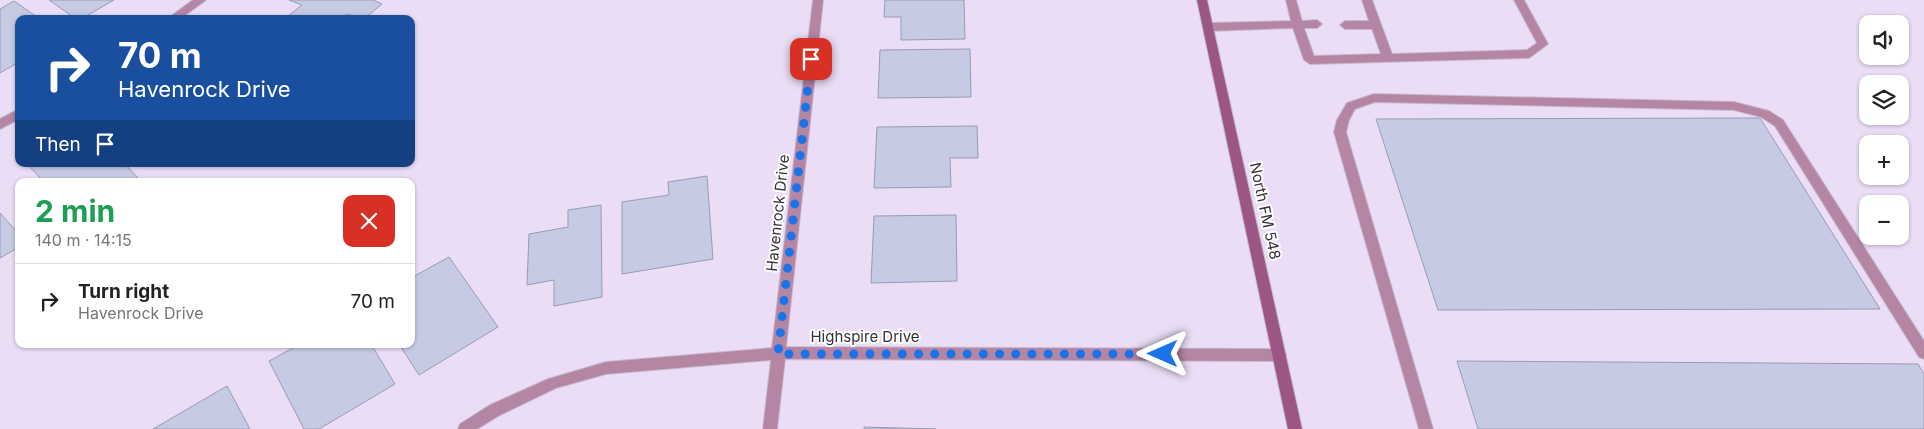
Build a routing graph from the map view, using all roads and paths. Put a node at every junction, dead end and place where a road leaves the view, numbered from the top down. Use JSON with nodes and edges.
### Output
{"nodes":[{"id":1,"x":201,"y":0,"type":"edge"},
{"id":2,"x":818,"y":0,"type":"edge"},
{"id":3,"x":1202,"y":0,"type":"edge"},
{"id":4,"x":1291,"y":0,"type":"edge"},
{"id":5,"x":1367,"y":0,"type":"edge"},
{"id":6,"x":1519,"y":0,"type":"edge"},
{"id":7,"x":178,"y":15,"type":"edge"},
{"id":8,"x":1297,"y":24,"type":"junction"},
{"id":9,"x":1317,"y":24,"type":"dead end"},
{"id":10,"x":1345,"y":24,"type":"dead end"},
{"id":11,"x":1376,"y":26,"type":"junction"},
{"id":12,"x":1208,"y":27,"type":"junction"},
{"id":13,"x":1388,"y":59,"type":"junction"},
{"id":14,"x":15,"y":116,"type":"edge"},
{"id":15,"x":0,"y":125,"type":"edge"},
{"id":16,"x":1924,"y":353,"type":"edge"},
{"id":17,"x":778,"y":354,"type":"junction"},
{"id":18,"x":1279,"y":355,"type":"junction"},
{"id":19,"x":465,"y":429,"type":"edge"},
{"id":20,"x":770,"y":429,"type":"edge"},
{"id":21,"x":1295,"y":429,"type":"edge"},
{"id":22,"x":1426,"y":429,"type":"edge"}],
"edges":[{"from":1,"to":7,"type":"street"},
{"from":2,"to":17,"type":"street","name":"Havenrock Drive"},
{"from":3,"to":12,"type":"main road","name":"North FM 548"},
{"from":4,"to":8,"type":"street"},
{"from":5,"to":11,"type":"street"},
{"from":6,"to":13,"type":"street"},
{"from":8,"to":9,"type":"street"},
{"from":8,"to":12,"type":"street"},
{"from":8,"to":13,"type":"street"},
{"from":10,"to":11,"type":"street"},
{"from":11,"to":13,"type":"street"},
{"from":12,"to":18,"type":"main road","name":"North FM 548"},
{"from":14,"to":15,"type":"street"},
{"from":16,"to":22,"type":"street"},
{"from":17,"to":18,"type":"street","name":"Highspire Drive"},
{"from":17,"to":19,"type":"street","name":"Highspire Drive"},
{"from":17,"to":20,"type":"street","name":"Havenrock Drive"},
{"from":18,"to":21,"type":"main road","name":"North FM 548"}]}
